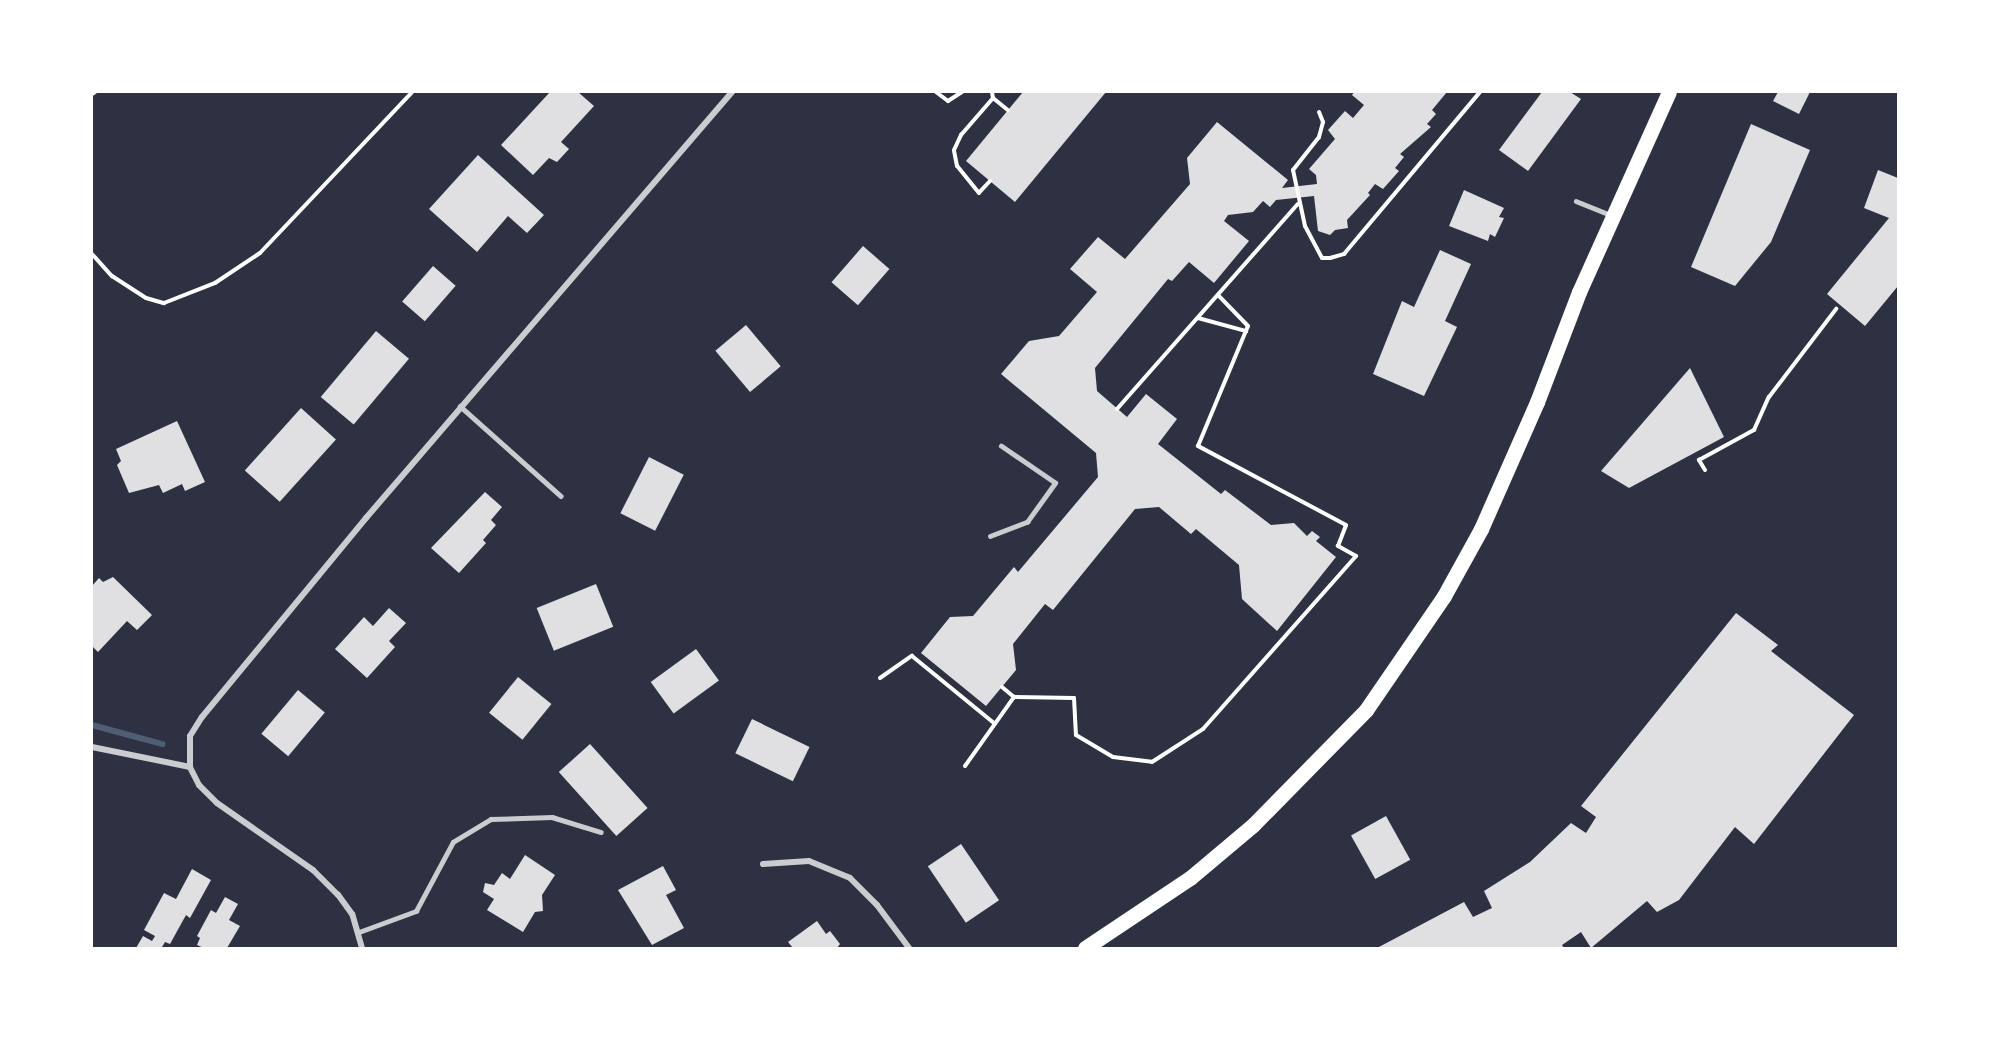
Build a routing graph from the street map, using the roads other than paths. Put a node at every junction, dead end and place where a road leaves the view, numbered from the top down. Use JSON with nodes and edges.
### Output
{"nodes":[{"id":1,"x":732,"y":92,"type":"edge"},
{"id":2,"x":1669,"y":92,"type":"edge"},
{"id":3,"x":1576,"y":201,"type":"dead end"},
{"id":4,"x":1612,"y":216,"type":"junction"},
{"id":5,"x":460,"y":406,"type":"junction"},
{"id":6,"x":1001,"y":446,"type":"dead end"},
{"id":7,"x":561,"y":496,"type":"dead end"},
{"id":8,"x":990,"y":536,"type":"dead end"},
{"id":9,"x":92,"y":747,"type":"edge"},
{"id":10,"x":190,"y":767,"type":"junction"},
{"id":11,"x":601,"y":832,"type":"dead end"},
{"id":12,"x":763,"y":864,"type":"dead end"},
{"id":13,"x":358,"y":932,"type":"junction"},
{"id":14,"x":362,"y":948,"type":"edge"},
{"id":15,"x":909,"y":948,"type":"edge"},
{"id":16,"x":1085,"y":948,"type":"edge"}],
"edges":[{"from":1,"to":5,"type":"street"},
{"from":2,"to":4,"type":"main road"},
{"from":3,"to":4,"type":"lane"},
{"from":4,"to":16,"type":"main road"},
{"from":5,"to":7,"type":"lane"},
{"from":5,"to":10,"type":"street"},
{"from":6,"to":8,"type":"lane"},
{"from":9,"to":10,"type":"street"},
{"from":10,"to":13,"type":"street"},
{"from":11,"to":13,"type":"lane"},
{"from":12,"to":15,"type":"street"},
{"from":13,"to":14,"type":"street"}]}
